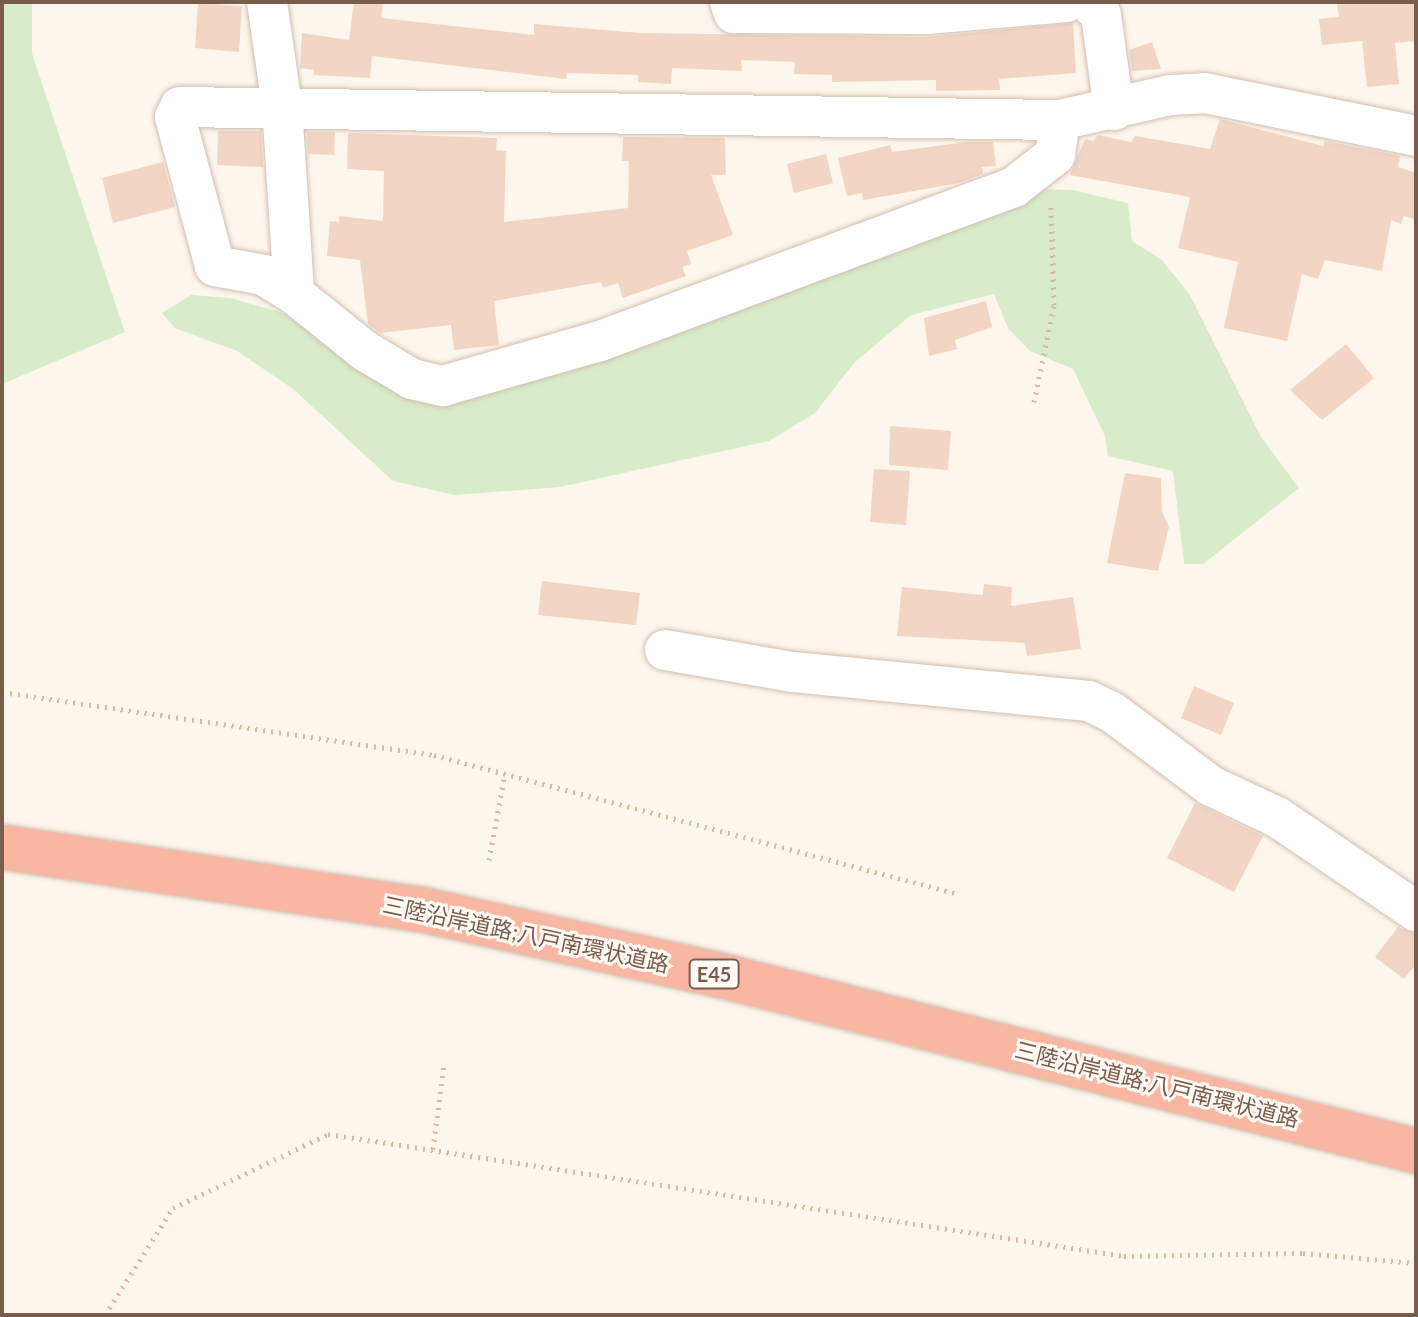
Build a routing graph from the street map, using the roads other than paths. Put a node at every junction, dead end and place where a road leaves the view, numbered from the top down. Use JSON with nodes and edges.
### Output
{"nodes":[{"id":1,"x":267,"y":2,"type":"edge"},
{"id":2,"x":730,"y":2,"type":"edge"},
{"id":3,"x":1066,"y":2,"type":"edge"},
{"id":4,"x":1088,"y":2,"type":"edge"},
{"id":5,"x":282,"y":106,"type":"junction"},
{"id":6,"x":1114,"y":110,"type":"junction"},
{"id":7,"x":1416,"y":136,"type":"edge"},
{"id":8,"x":1058,"y":138,"type":"junction"},
{"id":9,"x":294,"y":294,"type":"junction"},
{"id":10,"x":665,"y":650,"type":"dead end"},
{"id":11,"x":2,"y":847,"type":"edge"},
{"id":12,"x":1416,"y":911,"type":"edge"},
{"id":13,"x":1416,"y":1151,"type":"edge"}],
"edges":[{"from":1,"to":5,"type":"street"},
{"from":2,"to":3,"type":"street"},
{"from":4,"to":6,"type":"street"},
{"from":5,"to":8,"type":"street"},
{"from":5,"to":9,"type":"street"},
{"from":5,"to":9,"type":"street"},
{"from":6,"to":7,"type":"street"},
{"from":6,"to":8,"type":"street"},
{"from":8,"to":9,"type":"street"},
{"from":10,"to":12,"type":"street"},
{"from":11,"to":13,"type":"highway","name":"三陸沿岸道路;八戸南環状道路","number":"E45"}]}
